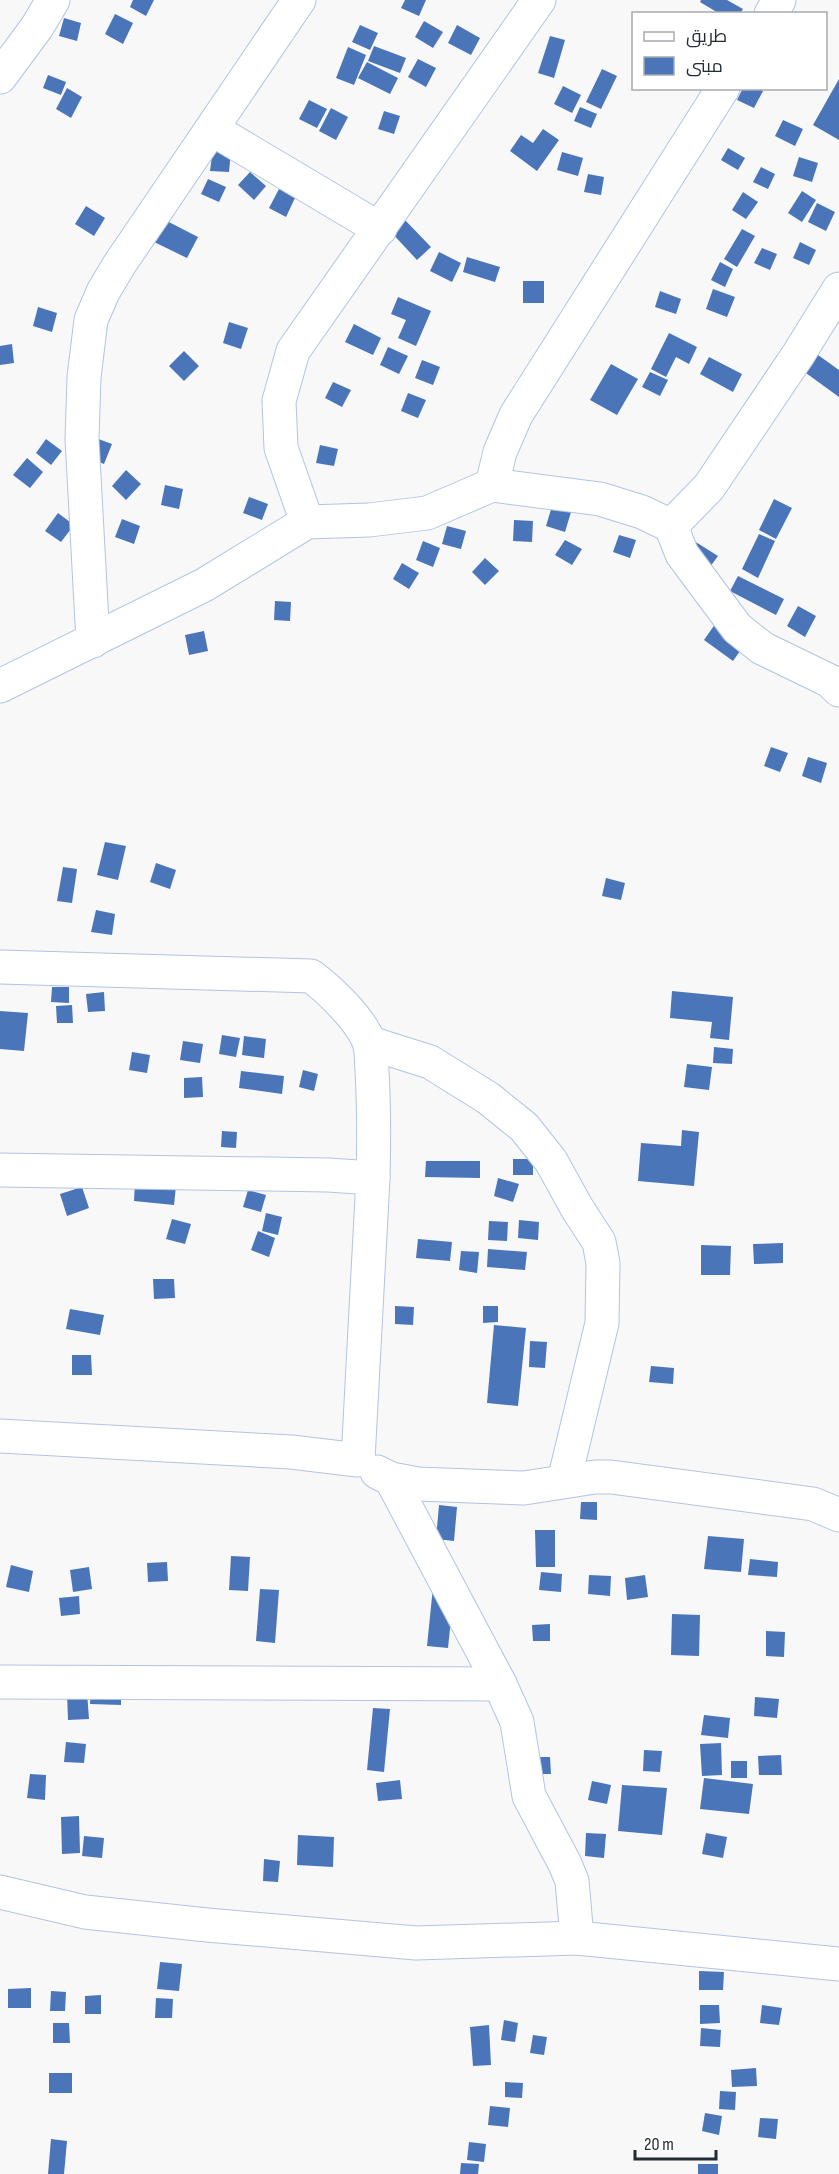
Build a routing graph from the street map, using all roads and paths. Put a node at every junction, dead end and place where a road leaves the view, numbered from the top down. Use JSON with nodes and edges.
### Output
{"nodes":[{"id":1,"x":53,"y":0,"type":"edge"},
{"id":2,"x":299,"y":0,"type":"edge"},
{"id":3,"x":539,"y":0,"type":"edge"},
{"id":4,"x":0,"y":77,"type":"edge"},
{"id":5,"x":722,"y":90,"type":"edge"},
{"id":6,"x":212,"y":129,"type":"junction"},
{"id":7,"x":380,"y":229,"type":"junction"},
{"id":8,"x":839,"y":289,"type":"edge"},
{"id":9,"x":492,"y":485,"type":"junction"},
{"id":10,"x":307,"y":522,"type":"junction"},
{"id":11,"x":671,"y":526,"type":"junction"},
{"id":12,"x":93,"y":641,"type":"junction"},
{"id":13,"x":836,"y":680,"type":"edge"},
{"id":14,"x":0,"y":686,"type":"edge"},
{"id":15,"x":0,"y":967,"type":"edge"},
{"id":16,"x":370,"y":1044,"type":"junction"},
{"id":17,"x":0,"y":1170,"type":"edge"},
{"id":18,"x":373,"y":1178,"type":"junction"},
{"id":19,"x":0,"y":1436,"type":"edge"},
{"id":20,"x":358,"y":1461,"type":"junction"},
{"id":21,"x":391,"y":1479,"type":"junction"},
{"id":22,"x":564,"y":1481,"type":"junction"},
{"id":23,"x":839,"y":1515,"type":"edge"},
{"id":24,"x":0,"y":1682,"type":"edge"},
{"id":25,"x":500,"y":1684,"type":"junction"},
{"id":26,"x":0,"y":1893,"type":"edge"},
{"id":27,"x":577,"y":1938,"type":"junction"},
{"id":28,"x":839,"y":1964,"type":"edge"}],
"edges":[{"from":1,"to":4,"type":"street"},
{"from":2,"to":6,"type":"street"},
{"from":3,"to":7,"type":"street"},
{"from":5,"to":9,"type":"street"},
{"from":6,"to":7,"type":"street"},
{"from":6,"to":12,"type":"street"},
{"from":7,"to":10,"type":"street"},
{"from":8,"to":11,"type":"street"},
{"from":9,"to":10,"type":"street"},
{"from":9,"to":11,"type":"street"},
{"from":10,"to":12,"type":"street"},
{"from":11,"to":13,"type":"street"},
{"from":12,"to":14,"type":"street"},
{"from":15,"to":16,"type":"street"},
{"from":16,"to":18,"type":"street"},
{"from":16,"to":22,"type":"street"},
{"from":17,"to":18,"type":"street"},
{"from":18,"to":20,"type":"street"},
{"from":19,"to":20,"type":"street"},
{"from":20,"to":21,"type":"street"},
{"from":21,"to":22,"type":"street"},
{"from":21,"to":25,"type":"street"},
{"from":22,"to":23,"type":"street"},
{"from":24,"to":25,"type":"street"},
{"from":25,"to":27,"type":"street"},
{"from":26,"to":27,"type":"street"},
{"from":27,"to":28,"type":"street"}]}
